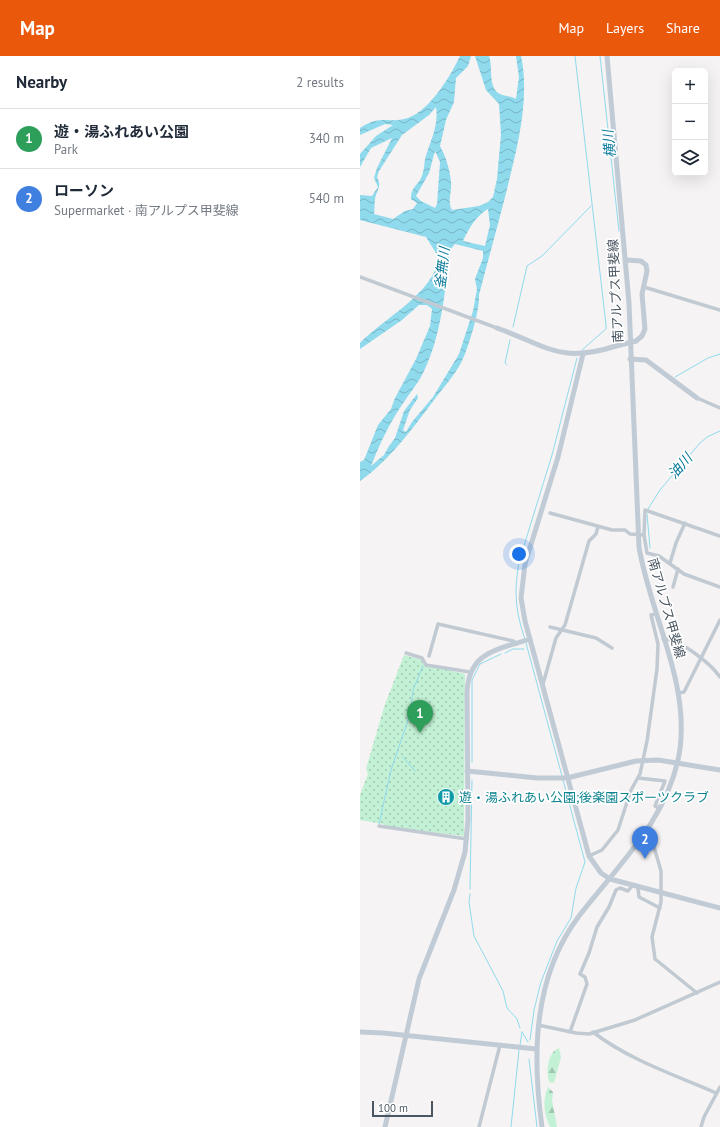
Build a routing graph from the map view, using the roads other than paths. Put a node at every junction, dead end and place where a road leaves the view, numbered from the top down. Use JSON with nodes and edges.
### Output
{"nodes":[{"id":1,"x":607,"y":56,"type":"edge"},
{"id":2,"x":626,"y":260,"type":"junction"},
{"id":3,"x":360,"y":277,"type":"edge"},
{"id":4,"x":644,"y":287,"type":"junction"},
{"id":5,"x":720,"y":310,"type":"edge"},
{"id":6,"x":497,"y":328,"type":"joint"},
{"id":7,"x":583,"y":354,"type":"junction"},
{"id":8,"x":630,"y":359,"type":"junction"},
{"id":9,"x":698,"y":398,"type":"joint"},
{"id":10,"x":720,"y":408,"type":"edge"},
{"id":11,"x":550,"y":513,"type":"dead end"},
{"id":12,"x":685,"y":523,"type":"junction"},
{"id":13,"x":598,"y":527,"type":"junction"},
{"id":14,"x":637,"y":534,"type":"junction"},
{"id":15,"x":644,"y":535,"type":"junction"},
{"id":16,"x":720,"y":536,"type":"edge"},
{"id":17,"x":670,"y":563,"type":"junction"},
{"id":18,"x":678,"y":569,"type":"junction"},
{"id":19,"x":673,"y":587,"type":"dead end"},
{"id":20,"x":720,"y":587,"type":"edge"},
{"id":21,"x":656,"y":614,"type":"junction"},
{"id":22,"x":720,"y":620,"type":"edge"},
{"id":23,"x":550,"y":627,"type":"dead end"},
{"id":24,"x":563,"y":628,"type":"junction"},
{"id":25,"x":663,"y":638,"type":"junction"},
{"id":26,"x":530,"y":639,"type":"junction"},
{"id":27,"x":517,"y":644,"type":"junction"},
{"id":28,"x":612,"y":648,"type":"dead end"},
{"id":29,"x":406,"y":653,"type":"dead end"},
{"id":30,"x":428,"y":656,"type":"dead end"},
{"id":31,"x":701,"y":658,"type":"junction"},
{"id":32,"x":470,"y":672,"type":"junction"},
{"id":33,"x":720,"y":677,"type":"edge"},
{"id":34,"x":542,"y":686,"type":"junction"},
{"id":35,"x":678,"y":693,"type":"junction"},
{"id":36,"x":643,"y":761,"type":"junction"},
{"id":37,"x":677,"y":762,"type":"junction"},
{"id":38,"x":720,"y":770,"type":"edge"},
{"id":39,"x":467,"y":771,"type":"junction"},
{"id":40,"x":567,"y":778,"type":"junction"},
{"id":41,"x":638,"y":778,"type":"junction"},
{"id":42,"x":660,"y":809,"type":"junction"},
{"id":43,"x":379,"y":826,"type":"dead end"},
{"id":44,"x":648,"y":830,"type":"junction"},
{"id":45,"x":467,"y":839,"type":"junction"},
{"id":46,"x":589,"y":856,"type":"junction"},
{"id":47,"x":610,"y":879,"type":"junction"},
{"id":48,"x":632,"y":886,"type":"junction"},
{"id":49,"x":638,"y":888,"type":"junction"},
{"id":50,"x":661,"y":893,"type":"junction"},
{"id":51,"x":660,"y":908,"type":"junction"},
{"id":52,"x":720,"y":908,"type":"edge"},
{"id":53,"x":720,"y":982,"type":"edge"},
{"id":54,"x":697,"y":993,"type":"junction"},
{"id":55,"x":538,"y":1024,"type":"junction"},
{"id":56,"x":360,"y":1032,"type":"edge"},
{"id":57,"x":570,"y":1032,"type":"junction"},
{"id":58,"x":593,"y":1032,"type":"junction"},
{"id":59,"x":405,"y":1035,"type":"junction"},
{"id":60,"x":500,"y":1045,"type":"junction"},
{"id":61,"x":536,"y":1049,"type":"junction"},
{"id":62,"x":720,"y":1087,"type":"edge"},
{"id":63,"x":716,"y":1093,"type":"junction"},
{"id":64,"x":385,"y":1127,"type":"edge"},
{"id":65,"x":479,"y":1127,"type":"edge"},
{"id":66,"x":542,"y":1127,"type":"edge"},
{"id":67,"x":701,"y":1127,"type":"edge"}],
"edges":[{"from":1,"to":2,"type":"street","name":"南アルプス甲斐線"},
{"from":2,"to":4,"type":"street"},
{"from":2,"to":8,"type":"street","name":"南アルプス甲斐線"},
{"from":3,"to":6,"type":"street"},
{"from":4,"to":5,"type":"street"},
{"from":4,"to":7,"type":"street","bridge":true},
{"from":6,"to":7,"type":"street"},
{"from":7,"to":26,"type":"street"},
{"from":8,"to":9,"type":"street"},
{"from":8,"to":14,"type":"street","name":"南アルプス甲斐線"},
{"from":9,"to":10,"type":"street"},
{"from":11,"to":13,"type":"street"},
{"from":12,"to":15,"type":"street"},
{"from":12,"to":16,"type":"street"},
{"from":12,"to":17,"type":"street"},
{"from":13,"to":14,"type":"street"},
{"from":13,"to":24,"type":"street"},
{"from":14,"to":15,"type":"street"},
{"from":14,"to":21,"type":"street","name":"南アルプス甲斐線"},
{"from":15,"to":17,"type":"street"},
{"from":17,"to":18,"type":"street"},
{"from":18,"to":19,"type":"street"},
{"from":18,"to":20,"type":"street"},
{"from":21,"to":25,"type":"street","name":"南アルプス甲斐線"},
{"from":21,"to":36,"type":"street"},
{"from":22,"to":31,"type":"street"},
{"from":23,"to":24,"type":"street"},
{"from":24,"to":28,"type":"street"},
{"from":24,"to":34,"type":"street"},
{"from":25,"to":31,"type":"street"},
{"from":25,"to":35,"type":"street","name":"南アルプス甲斐線"},
{"from":26,"to":27,"type":"street"},
{"from":26,"to":34,"type":"street"},
{"from":27,"to":30,"type":"street"},
{"from":27,"to":32,"type":"street"},
{"from":29,"to":32,"type":"street"},
{"from":31,"to":33,"type":"street"},
{"from":31,"to":35,"type":"street"},
{"from":32,"to":39,"type":"street"},
{"from":34,"to":40,"type":"street"},
{"from":35,"to":37,"type":"street","name":"南アルプス甲斐線"},
{"from":36,"to":37,"type":"street"},
{"from":36,"to":40,"type":"street"},
{"from":36,"to":41,"type":"street"},
{"from":37,"to":38,"type":"street"},
{"from":37,"to":42,"type":"street","name":"南アルプス甲斐線"},
{"from":39,"to":40,"type":"street"},
{"from":39,"to":45,"type":"street"},
{"from":40,"to":46,"type":"street"},
{"from":41,"to":42,"type":"street"},
{"from":41,"to":46,"type":"street"},
{"from":42,"to":44,"type":"street","name":"南アルプス甲斐線"},
{"from":43,"to":45,"type":"street"},
{"from":44,"to":47,"type":"street","name":"南アルプス甲斐線"},
{"from":44,"to":50,"type":"street"},
{"from":45,"to":59,"type":"street"},
{"from":46,"to":47,"type":"street"},
{"from":47,"to":48,"type":"street"},
{"from":47,"to":55,"type":"street","name":"南アルプス甲斐線"},
{"from":48,"to":49,"type":"street"},
{"from":48,"to":57,"type":"street"},
{"from":49,"to":50,"type":"street"},
{"from":49,"to":51,"type":"street"},
{"from":50,"to":51,"type":"street"},
{"from":50,"to":52,"type":"street"},
{"from":51,"to":54,"type":"street"},
{"from":53,"to":54,"type":"street"},
{"from":54,"to":58,"type":"street"},
{"from":55,"to":57,"type":"street"},
{"from":55,"to":61,"type":"street","name":"南アルプス甲斐線"},
{"from":56,"to":59,"type":"street"},
{"from":57,"to":58,"type":"street"},
{"from":58,"to":63,"type":"street"},
{"from":59,"to":60,"type":"street"},
{"from":59,"to":64,"type":"street"},
{"from":60,"to":61,"type":"street"},
{"from":60,"to":65,"type":"street"},
{"from":61,"to":66,"type":"street","name":"南アルプス甲斐線"},
{"from":62,"to":63,"type":"street"},
{"from":63,"to":67,"type":"street"}]}
